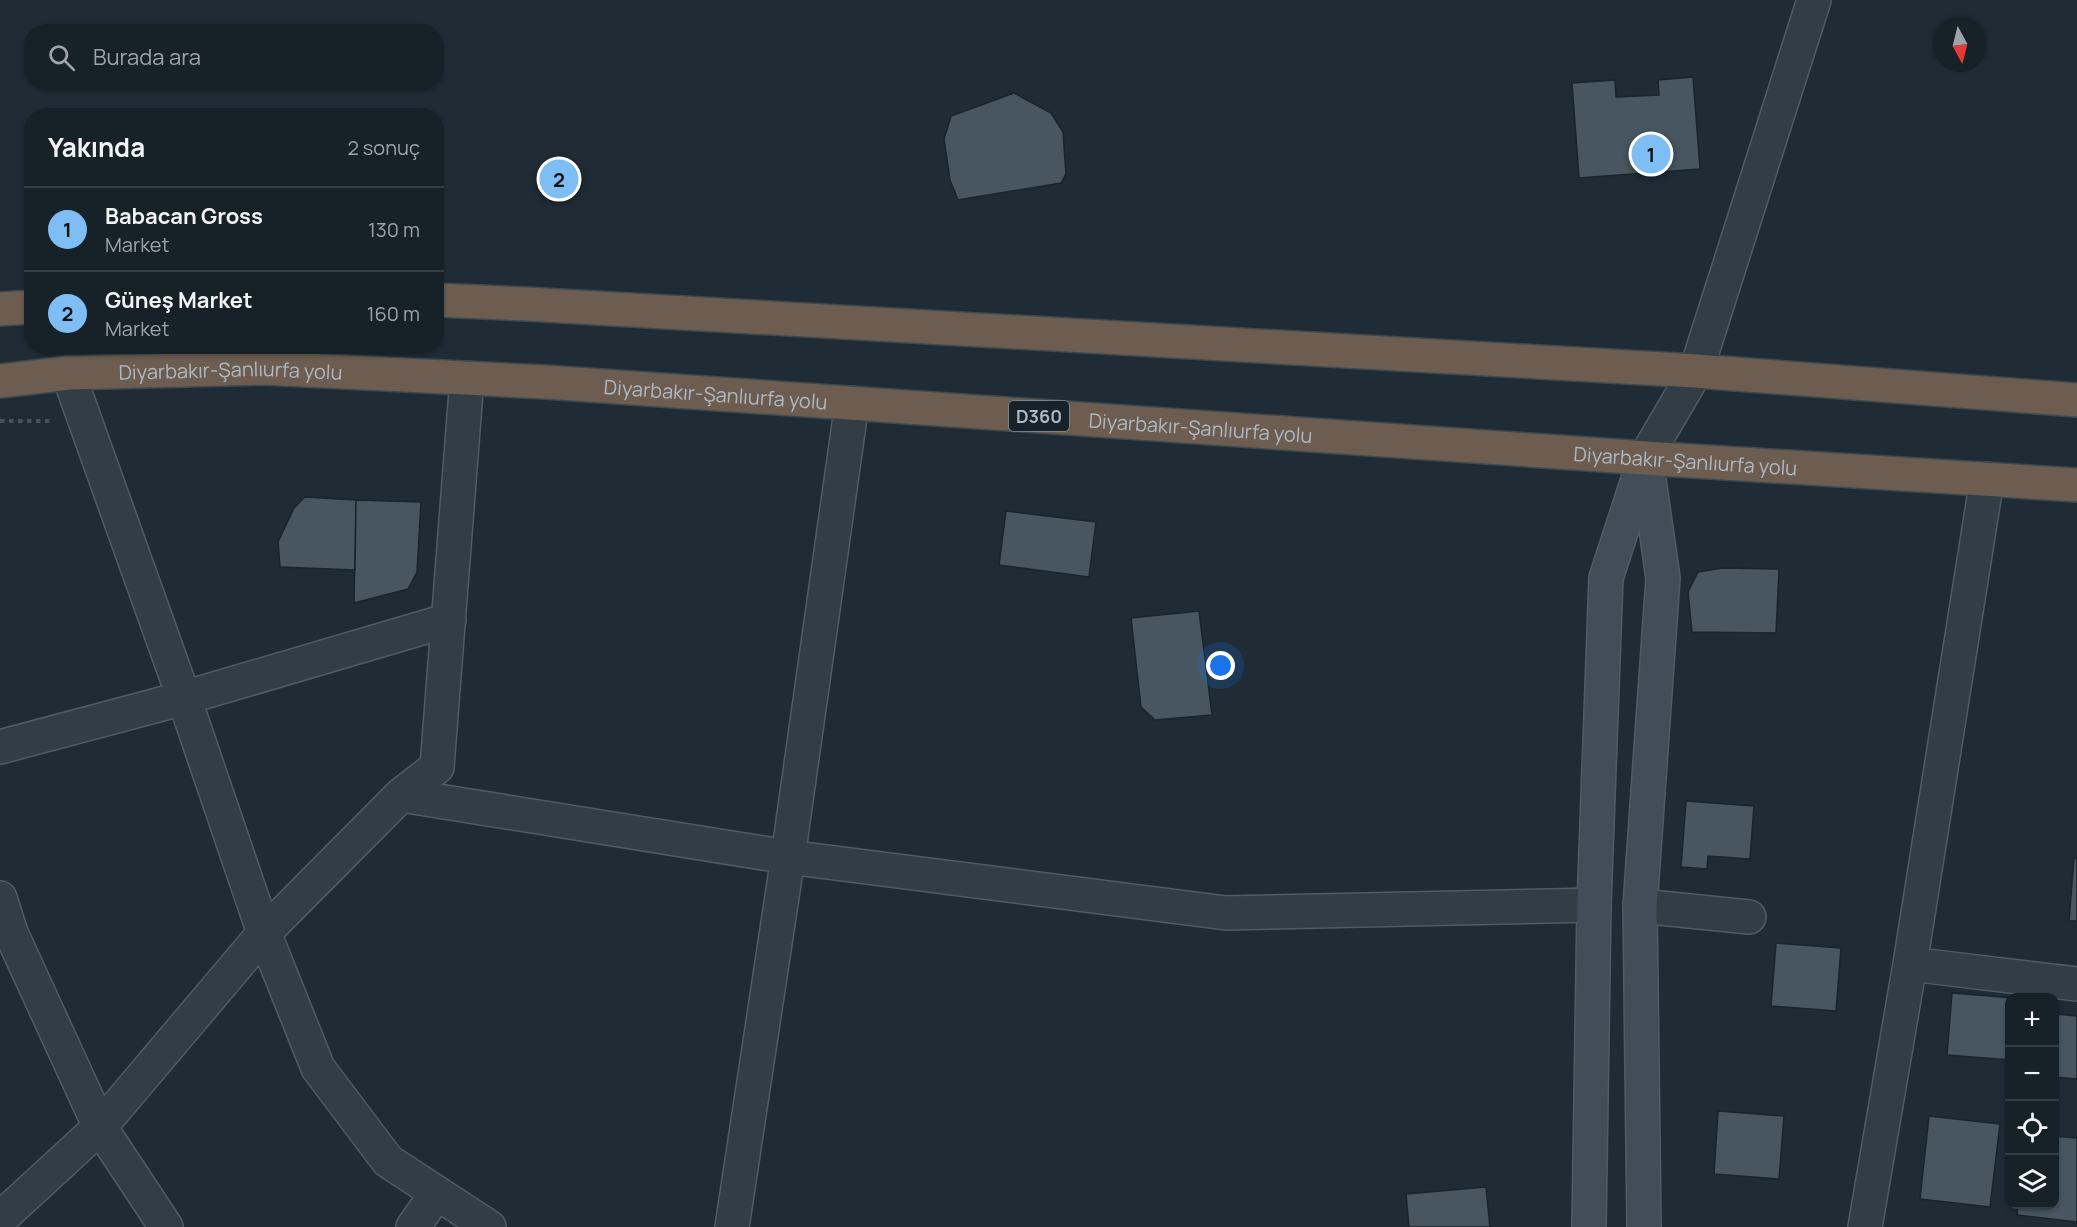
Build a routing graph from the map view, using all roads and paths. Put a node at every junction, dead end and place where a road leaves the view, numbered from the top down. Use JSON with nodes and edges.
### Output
{"nodes":[{"id":1,"x":1814,"y":0,"type":"edge"},
{"id":2,"x":444,"y":300,"type":"edge"},
{"id":3,"x":1696,"y":371,"type":"junction"},
{"id":4,"x":68,"y":373,"type":"junction"},
{"id":5,"x":467,"y":378,"type":"junction"},
{"id":6,"x":0,"y":381,"type":"edge"},
{"id":7,"x":2077,"y":400,"type":"edge"},
{"id":8,"x":852,"y":403,"type":"junction"},
{"id":9,"x":84,"y":420,"type":"junction"},
{"id":10,"x":0,"y":421,"type":"edge"},
{"id":11,"x":1646,"y":458,"type":"junction"},
{"id":12,"x":1987,"y":479,"type":"junction"},
{"id":13,"x":2077,"y":485,"type":"edge"},
{"id":14,"x":449,"y":620,"type":"junction"},
{"id":15,"x":184,"y":698,"type":"junction"},
{"id":16,"x":0,"y":747,"type":"edge"},
{"id":17,"x":401,"y":795,"type":"junction"},
{"id":18,"x":788,"y":857,"type":"junction"},
{"id":19,"x":0,"y":898,"type":"edge"},
{"id":20,"x":1594,"y":905,"type":"junction"},
{"id":21,"x":1640,"y":906,"type":"junction"},
{"id":22,"x":1749,"y":917,"type":"dead end"},
{"id":23,"x":264,"y":933,"type":"junction"},
{"id":24,"x":1910,"y":964,"type":"junction"},
{"id":25,"x":2077,"y":984,"type":"edge"},
{"id":26,"x":100,"y":1127,"type":"junction"},
{"id":27,"x":437,"y":1193,"type":"junction"},
{"id":28,"x":0,"y":1219,"type":"edge"},
{"id":29,"x":166,"y":1227,"type":"edge"},
{"id":30,"x":412,"y":1227,"type":"edge"},
{"id":31,"x":489,"y":1227,"type":"edge"},
{"id":32,"x":732,"y":1227,"type":"edge"},
{"id":33,"x":1588,"y":1227,"type":"edge"},
{"id":34,"x":1644,"y":1227,"type":"edge"},
{"id":35,"x":1865,"y":1227,"type":"edge"}],
"edges":[{"from":1,"to":3,"type":"street"},
{"from":2,"to":3,"type":"highway"},
{"from":3,"to":7,"type":"highway"},
{"from":3,"to":11,"type":"street"},
{"from":4,"to":5,"type":"highway","name":"Diyarbakır-Şanlıurfa yolu","number":"D360"},
{"from":4,"to":6,"type":"highway","name":"Diyarbakır-Şanlıurfa yolu","number":"D360"},
{"from":4,"to":9,"type":"street"},
{"from":5,"to":8,"type":"highway","name":"Diyarbakır-Şanlıurfa yolu","number":"D360"},
{"from":5,"to":14,"type":"street"},
{"from":8,"to":11,"type":"highway","name":"Diyarbakır-Şanlıurfa yolu","number":"D360"},
{"from":8,"to":18,"type":"street"},
{"from":9,"to":10,"type":"path"},
{"from":9,"to":15,"type":"street"},
{"from":11,"to":12,"type":"highway","name":"Diyarbakır-Şanlıurfa yolu","number":"D360"},
{"from":11,"to":20,"type":"street"},
{"from":11,"to":21,"type":"street"},
{"from":12,"to":13,"type":"highway","name":"Diyarbakır-Şanlıurfa yolu","number":"D360"},
{"from":12,"to":24,"type":"street"},
{"from":14,"to":15,"type":"street"},
{"from":14,"to":17,"type":"street"},
{"from":15,"to":16,"type":"street"},
{"from":15,"to":23,"type":"street"},
{"from":17,"to":18,"type":"street"},
{"from":17,"to":23,"type":"street"},
{"from":18,"to":20,"type":"street"},
{"from":18,"to":32,"type":"street"},
{"from":19,"to":26,"type":"street"},
{"from":20,"to":33,"type":"street"},
{"from":21,"to":22,"type":"street"},
{"from":21,"to":34,"type":"street"},
{"from":23,"to":26,"type":"street"},
{"from":23,"to":27,"type":"street"},
{"from":24,"to":25,"type":"street"},
{"from":24,"to":35,"type":"street"},
{"from":26,"to":28,"type":"street"},
{"from":26,"to":29,"type":"street"},
{"from":27,"to":30,"type":"street"},
{"from":27,"to":31,"type":"street"}]}
